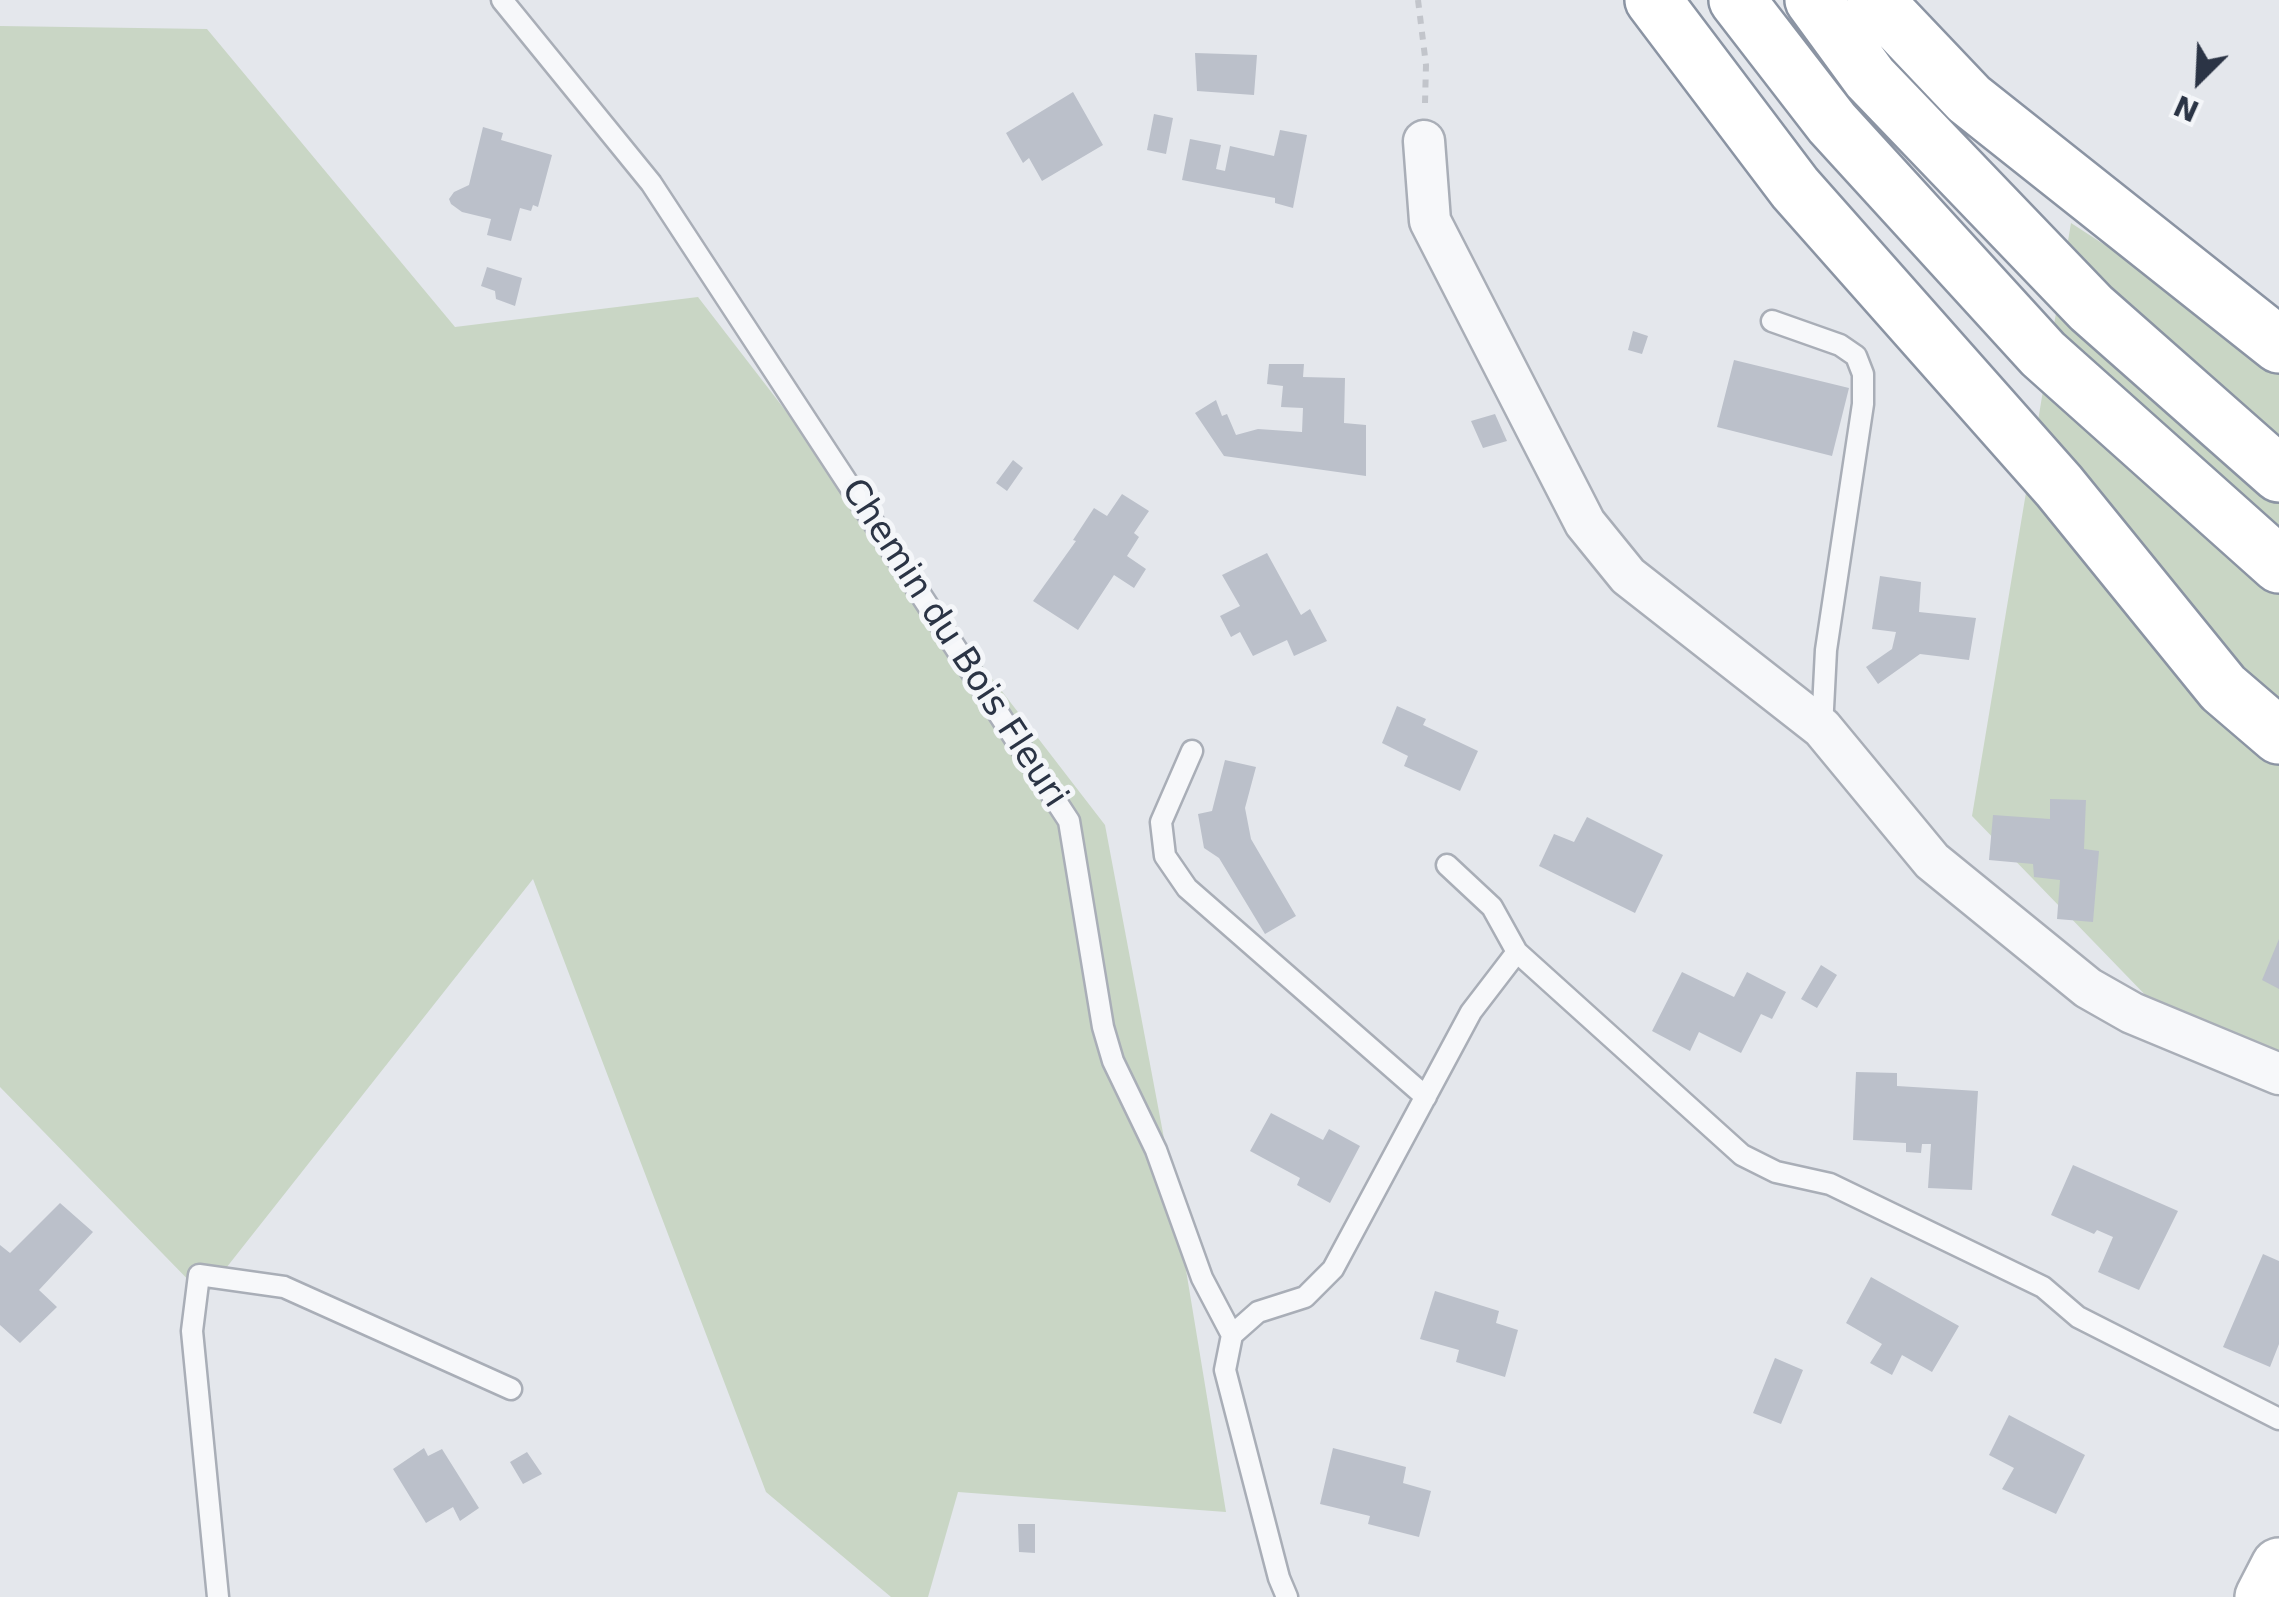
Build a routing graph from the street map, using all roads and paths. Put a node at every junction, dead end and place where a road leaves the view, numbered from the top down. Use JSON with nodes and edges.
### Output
{"nodes":[{"id":1,"x":502,"y":0,"type":"edge"},
{"id":2,"x":1418,"y":0,"type":"edge"},
{"id":3,"x":1653,"y":0,"type":"edge"},
{"id":4,"x":1737,"y":0,"type":"edge"},
{"id":5,"x":1813,"y":0,"type":"edge"},
{"id":6,"x":1875,"y":0,"type":"edge"},
{"id":7,"x":1424,"y":142,"type":"joint"},
{"id":8,"x":1772,"y":321,"type":"dead end"},
{"id":9,"x":2279,"y":345,"type":"edge"},
{"id":10,"x":2279,"y":474,"type":"edge"},
{"id":11,"x":2279,"y":565,"type":"edge"},
{"id":12,"x":1822,"y":728,"type":"junction"},
{"id":13,"x":2279,"y":736,"type":"edge"},
{"id":14,"x":1192,"y":751,"type":"dead end"},
{"id":15,"x":1447,"y":866,"type":"dead end"},
{"id":16,"x":1518,"y":952,"type":"junction"},
{"id":17,"x":2279,"y":1074,"type":"edge"},
{"id":18,"x":1426,"y":1097,"type":"junction"},
{"id":19,"x":1232,"y":1335,"type":"junction"},
{"id":20,"x":511,"y":1389,"type":"dead end"},
{"id":21,"x":2279,"y":1419,"type":"edge"},
{"id":22,"x":2279,"y":1566,"type":"edge"},
{"id":23,"x":218,"y":1597,"type":"edge"},
{"id":24,"x":1287,"y":1597,"type":"edge"},
{"id":25,"x":2262,"y":1597,"type":"edge"}],
"edges":[{"from":1,"to":19,"type":"lane","name":"Chemin du Bois Fleuri"},
{"from":2,"to":7,"type":"path"},
{"from":3,"to":13,"type":"main road"},
{"from":4,"to":11,"type":"main road"},
{"from":5,"to":10,"type":"main road"},
{"from":6,"to":9,"type":"main road"},
{"from":7,"to":12,"type":"street"},
{"from":8,"to":12,"type":"lane"},
{"from":12,"to":17,"type":"street"},
{"from":14,"to":18,"type":"lane"},
{"from":15,"to":16,"type":"lane"},
{"from":16,"to":18,"type":"lane"},
{"from":16,"to":21,"type":"lane"},
{"from":18,"to":19,"type":"lane"},
{"from":19,"to":24,"type":"lane"},
{"from":20,"to":23,"type":"lane"},
{"from":22,"to":25,"type":"main road"}]}
